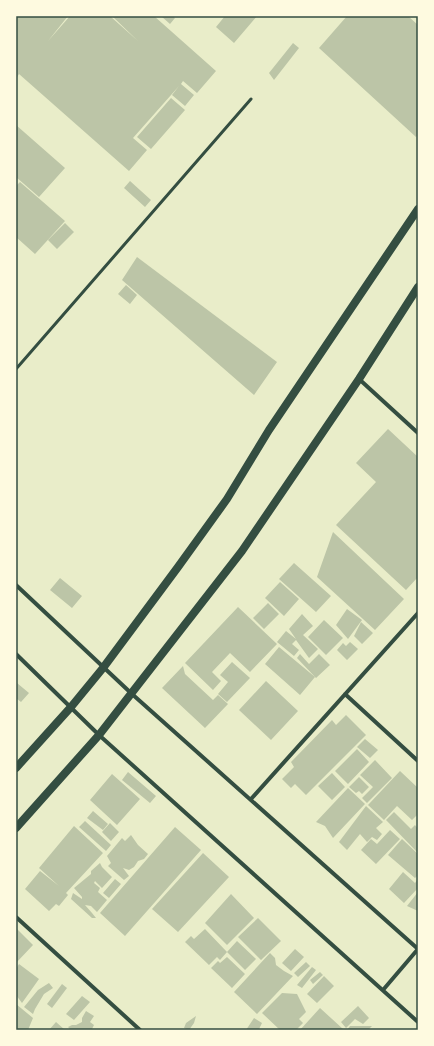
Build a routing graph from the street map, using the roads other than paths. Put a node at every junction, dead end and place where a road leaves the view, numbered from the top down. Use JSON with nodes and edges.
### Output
{"nodes":[{"id":1,"x":251,"y":99,"type":"dead end"},
{"id":2,"x":418,"y":209,"type":"edge"},
{"id":3,"x":418,"y":287,"type":"edge"},
{"id":4,"x":16,"y":369,"type":"edge"},
{"id":5,"x":359,"y":379,"type":"junction"},
{"id":6,"x":418,"y":433,"type":"edge"},
{"id":7,"x":16,"y":585,"type":"edge"},
{"id":8,"x":418,"y":613,"type":"edge"},
{"id":9,"x":16,"y":654,"type":"edge"},
{"id":10,"x":104,"y":668,"type":"junction"},
{"id":11,"x":132,"y":694,"type":"junction"},
{"id":12,"x":345,"y":694,"type":"junction"},
{"id":13,"x":71,"y":707,"type":"junction"},
{"id":14,"x":99,"y":735,"type":"junction"},
{"id":15,"x":418,"y":761,"type":"edge"},
{"id":16,"x":16,"y":768,"type":"edge"},
{"id":17,"x":251,"y":799,"type":"junction"},
{"id":18,"x":16,"y":828,"type":"edge"},
{"id":19,"x":16,"y":917,"type":"edge"},
{"id":20,"x":418,"y":949,"type":"edge"},
{"id":21,"x":383,"y":990,"type":"junction"},
{"id":22,"x":418,"y":1022,"type":"edge"},
{"id":23,"x":140,"y":1030,"type":"edge"}],
"edges":[{"from":1,"to":4,"type":"lane"},
{"from":2,"to":10,"type":"main road"},
{"from":3,"to":5,"type":"main road"},
{"from":5,"to":6,"type":"street"},
{"from":5,"to":11,"type":"main road"},
{"from":7,"to":10,"type":"street"},
{"from":8,"to":12,"type":"street"},
{"from":9,"to":13,"type":"street"},
{"from":10,"to":11,"type":"street"},
{"from":10,"to":13,"type":"main road"},
{"from":11,"to":14,"type":"main road"},
{"from":11,"to":17,"type":"street"},
{"from":12,"to":15,"type":"street"},
{"from":12,"to":17,"type":"street"},
{"from":13,"to":14,"type":"street"},
{"from":13,"to":16,"type":"main road"},
{"from":14,"to":18,"type":"main road"},
{"from":14,"to":21,"type":"street"},
{"from":17,"to":20,"type":"street"},
{"from":19,"to":23,"type":"street"},
{"from":20,"to":21,"type":"street"},
{"from":21,"to":22,"type":"street"}]}
